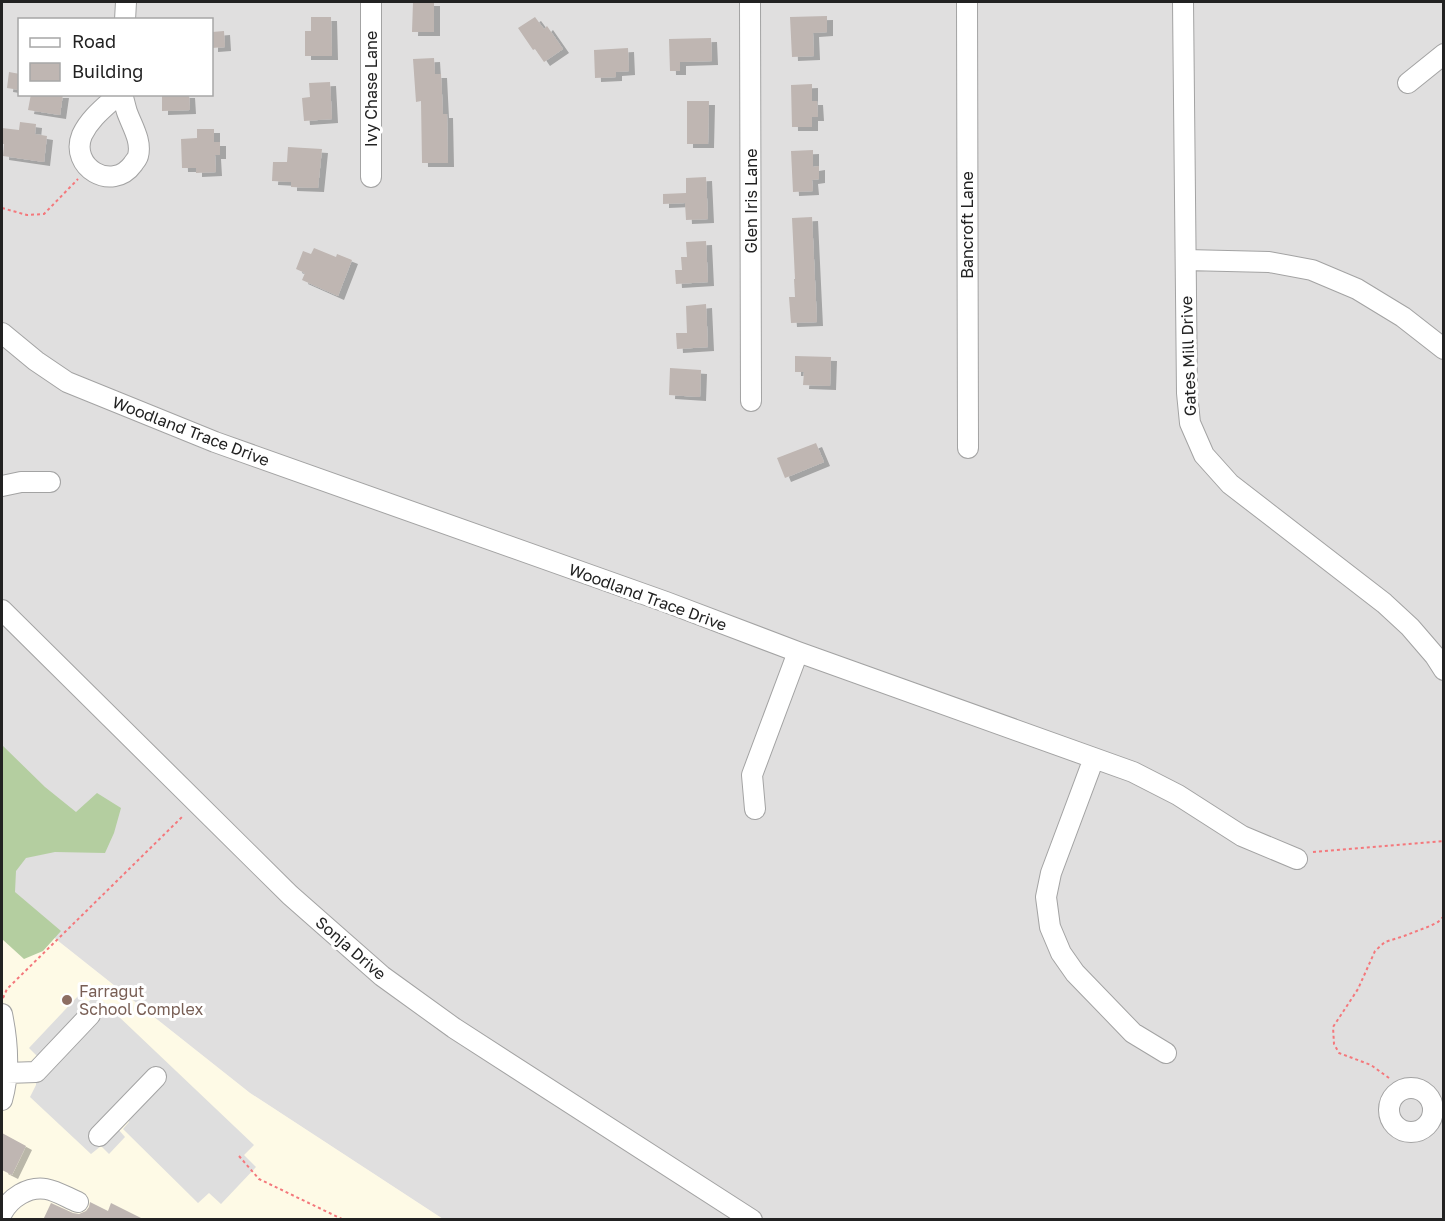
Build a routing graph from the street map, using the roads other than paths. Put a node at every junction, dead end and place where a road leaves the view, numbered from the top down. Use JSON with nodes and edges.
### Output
{"nodes":[{"id":1,"x":126,"y":2,"type":"edge"},
{"id":2,"x":371,"y":2,"type":"edge"},
{"id":3,"x":750,"y":2,"type":"edge"},
{"id":4,"x":967,"y":2,"type":"edge"},
{"id":5,"x":1183,"y":2,"type":"edge"},
{"id":6,"x":125,"y":18,"type":"edge"},
{"id":7,"x":1443,"y":54,"type":"edge"},
{"id":8,"x":1408,"y":83,"type":"dead end"},
{"id":9,"x":118,"y":96,"type":"edge"},
{"id":10,"x":121,"y":96,"type":"edge"},
{"id":11,"x":371,"y":177,"type":"dead end"},
{"id":12,"x":1186,"y":260,"type":"junction"},
{"id":13,"x":2,"y":333,"type":"edge"},
{"id":14,"x":1443,"y":349,"type":"edge"},
{"id":15,"x":751,"y":401,"type":"dead end"},
{"id":16,"x":968,"y":447,"type":"dead end"},
{"id":17,"x":50,"y":482,"type":"dead end"},
{"id":18,"x":2,"y":486,"type":"edge"},
{"id":19,"x":2,"y":610,"type":"edge"},
{"id":20,"x":798,"y":652,"type":"junction"},
{"id":21,"x":1443,"y":670,"type":"edge"},
{"id":22,"x":1094,"y":758,"type":"junction"},
{"id":23,"x":755,"y":809,"type":"dead end"},
{"id":24,"x":1297,"y":859,"type":"road end"},
{"id":25,"x":2,"y":1014,"type":"edge"},
{"id":26,"x":90,"y":1015,"type":"dead end"},
{"id":27,"x":1166,"y":1053,"type":"dead end"},
{"id":28,"x":7,"y":1073,"type":"junction"},
{"id":29,"x":156,"y":1077,"type":"dead end"},
{"id":30,"x":2,"y":1100,"type":"edge"},
{"id":31,"x":99,"y":1136,"type":"dead end"},
{"id":32,"x":78,"y":1202,"type":"dead end"},
{"id":33,"x":2,"y":1213,"type":"edge"},
{"id":34,"x":752,"y":1220,"type":"edge"}],
"edges":[{"from":1,"to":6,"type":"street"},
{"from":2,"to":11,"type":"street","name":"Ivy Chase Lane"},
{"from":3,"to":15,"type":"street","name":"Glen Iris Lane"},
{"from":4,"to":16,"type":"street","name":"Bancroft Lane"},
{"from":5,"to":12,"type":"street","name":"Gates Mill Drive"},
{"from":7,"to":8,"type":"street"},
{"from":9,"to":10,"type":"street"},
{"from":12,"to":14,"type":"street"},
{"from":12,"to":21,"type":"street","name":"Gates Mill Drive"},
{"from":13,"to":20,"type":"street","name":"Woodland Trace Drive"},
{"from":17,"to":18,"type":"street"},
{"from":19,"to":34,"type":"street","name":"Sonja Drive"},
{"from":20,"to":22,"type":"street","name":"Woodland Trace Drive"},
{"from":20,"to":23,"type":"street"},
{"from":22,"to":24,"type":"street","name":"Woodland Trace Drive"},
{"from":22,"to":27,"type":"street"},
{"from":25,"to":28,"type":"street"},
{"from":26,"to":28,"type":"street"},
{"from":28,"to":30,"type":"street"},
{"from":29,"to":31,"type":"street"},
{"from":32,"to":33,"type":"street"}]}
